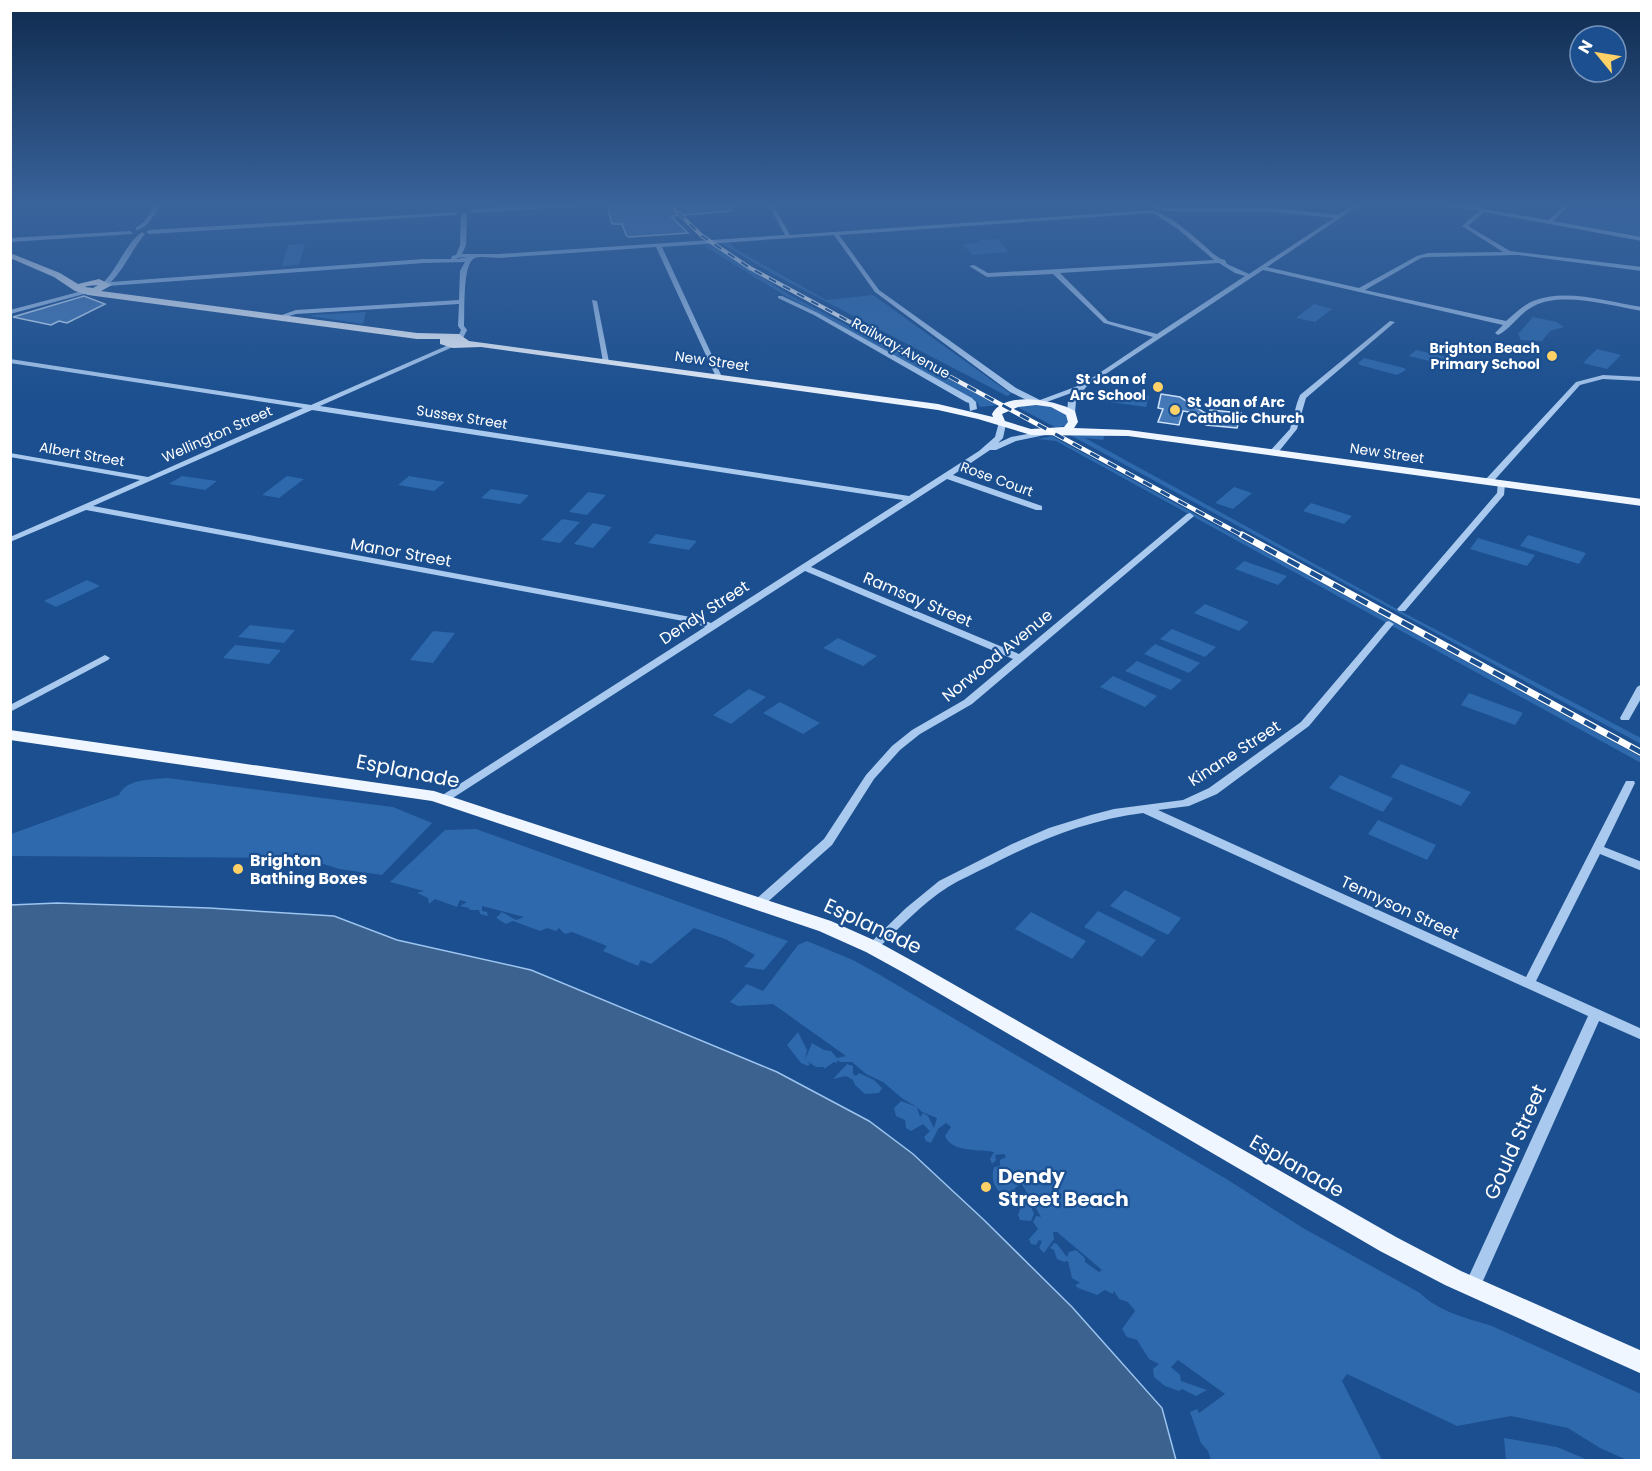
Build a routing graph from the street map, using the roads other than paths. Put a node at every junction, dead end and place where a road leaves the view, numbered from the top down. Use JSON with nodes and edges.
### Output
{"nodes":[{"id":1,"x":47,"y":271,"type":"edge"},
{"id":2,"x":281,"y":271,"type":"edge"},
{"id":3,"x":463,"y":271,"type":"edge"},
{"id":4,"x":670,"y":271,"type":"edge"},
{"id":5,"x":862,"y":271,"type":"edge"},
{"id":6,"x":980,"y":271,"type":"edge"},
{"id":7,"x":1076,"y":271,"type":"edge"},
{"id":8,"x":1234,"y":271,"type":"edge"},
{"id":9,"x":1258,"y":271,"type":"edge"},
{"id":10,"x":1274,"y":271,"type":"edge"},
{"id":11,"x":1396,"y":271,"type":"edge"},
{"id":12,"x":115,"y":272,"type":"junction"},
{"id":13,"x":1055,"y":272,"type":"junction"},
{"id":14,"x":57,"y":275,"type":"junction"},
{"id":15,"x":1250,"y":276,"type":"junction"},
{"id":16,"x":142,"y":280,"type":"junction"},
{"id":17,"x":128,"y":281,"type":"junction"},
{"id":18,"x":94,"y":282,"type":"junction"},
{"id":19,"x":106,"y":286,"type":"junction"},
{"id":20,"x":82,"y":290,"type":"junction"},
{"id":21,"x":1360,"y":290,"type":"junction"},
{"id":22,"x":125,"y":296,"type":"junction"},
{"id":23,"x":780,"y":297,"type":"dead end"},
{"id":24,"x":594,"y":301,"type":"dead end"},
{"id":25,"x":462,"y":302,"type":"junction"},
{"id":26,"x":1641,"y":309,"type":"edge"},
{"id":27,"x":10,"y":312,"type":"edge"},
{"id":28,"x":315,"y":312,"type":"junction"},
{"id":29,"x":279,"y":317,"type":"junction"},
{"id":30,"x":296,"y":319,"type":"junction"},
{"id":31,"x":1392,"y":321,"type":"dead end"},
{"id":32,"x":1509,"y":324,"type":"junction"},
{"id":33,"x":1498,"y":333,"type":"dead end"},
{"id":34,"x":1159,"y":337,"type":"junction"},
{"id":35,"x":453,"y":341,"type":"junction"},
{"id":36,"x":10,"y":361,"type":"edge"},
{"id":37,"x":606,"y":362,"type":"junction"},
{"id":38,"x":719,"y":377,"type":"junction"},
{"id":39,"x":1641,"y":379,"type":"edge"},
{"id":40,"x":1085,"y":386,"type":"junction"},
{"id":41,"x":1013,"y":390,"type":"junction"},
{"id":42,"x":1040,"y":402,"type":"junction"},
{"id":43,"x":1007,"y":406,"type":"junction"},
{"id":44,"x":310,"y":407,"type":"junction"},
{"id":45,"x":972,"y":411,"type":"junction"},
{"id":46,"x":1072,"y":414,"type":"junction"},
{"id":47,"x":1001,"y":423,"type":"junction"},
{"id":48,"x":1062,"y":431,"type":"junction"},
{"id":49,"x":1042,"y":433,"type":"junction"},
{"id":50,"x":1128,"y":433,"type":"junction"},
{"id":51,"x":982,"y":453,"type":"junction"},
{"id":52,"x":1273,"y":453,"type":"junction"},
{"id":53,"x":10,"y":455,"type":"edge"},
{"id":54,"x":947,"y":476,"type":"junction"},
{"id":55,"x":148,"y":479,"type":"junction"},
{"id":56,"x":1488,"y":482,"type":"junction"},
{"id":57,"x":1501,"y":484,"type":"junction"},
{"id":58,"x":910,"y":499,"type":"junction"},
{"id":59,"x":1641,"y":503,"type":"edge"},
{"id":60,"x":84,"y":507,"type":"junction"},
{"id":61,"x":1039,"y":508,"type":"dead end"},
{"id":62,"x":1190,"y":516,"type":"dead end"},
{"id":63,"x":10,"y":540,"type":"edge"},
{"id":64,"x":804,"y":567,"type":"junction"},
{"id":65,"x":1402,"y":609,"type":"dead end"},
{"id":66,"x":1389,"y":624,"type":"dead end"},
{"id":67,"x":712,"y":627,"type":"junction"},
{"id":68,"x":105,"y":658,"type":"dead end"},
{"id":69,"x":1019,"y":658,"type":"junction"},
{"id":70,"x":1641,"y":687,"type":"edge"},
{"id":71,"x":10,"y":709,"type":"edge"},
{"id":72,"x":1624,"y":718,"type":"dead end"},
{"id":73,"x":10,"y":735,"type":"edge"},
{"id":74,"x":1630,"y":783,"type":"dead end"},
{"id":75,"x":445,"y":799,"type":"junction"},
{"id":76,"x":1145,"y":809,"type":"junction"},
{"id":77,"x":1596,"y":849,"type":"junction"},
{"id":78,"x":1641,"y":867,"type":"edge"},
{"id":79,"x":759,"y":903,"type":"junction"},
{"id":80,"x":872,"y":947,"type":"junction"},
{"id":81,"x":1529,"y":983,"type":"junction"},
{"id":82,"x":1596,"y":1014,"type":"junction"},
{"id":83,"x":1641,"y":1035,"type":"edge"},
{"id":84,"x":1472,"y":1287,"type":"junction"},
{"id":85,"x":1641,"y":1363,"type":"edge"}],
"edges":[{"from":1,"to":14,"type":"main road","name":"New Street"},
{"from":2,"to":16,"type":"street"},
{"from":3,"to":25,"type":"street"},
{"from":4,"to":38,"type":"street"},
{"from":5,"to":41,"type":"street"},
{"from":6,"to":13,"type":"street"},
{"from":7,"to":13,"type":"street"},
{"from":8,"to":15,"type":"street"},
{"from":9,"to":15,"type":"street"},
{"from":10,"to":21,"type":"street"},
{"from":11,"to":21,"type":"street"},
{"from":12,"to":17,"type":"street"},
{"from":12,"to":18,"type":"street"},
{"from":12,"to":19,"type":"street"},
{"from":13,"to":34,"type":"street"},
{"from":14,"to":18,"type":"main road","name":"New Street"},
{"from":14,"to":20,"type":"main road","name":"New Street"},
{"from":15,"to":34,"type":"street"},
{"from":16,"to":17,"type":"street"},
{"from":16,"to":19,"type":"street"},
{"from":17,"to":19,"type":"street"},
{"from":18,"to":19,"type":"main road","name":"New Street"},
{"from":18,"to":20,"type":"main road"},
{"from":19,"to":20,"type":"main road"},
{"from":19,"to":22,"type":"main road","name":"New Street"},
{"from":20,"to":22,"type":"main road","name":"New Street"},
{"from":20,"to":27,"type":"street"},
{"from":21,"to":32,"type":"street"},
{"from":22,"to":29,"type":"main road","name":"New Street"},
{"from":23,"to":45,"type":"street","name":"Railway Avenue"},
{"from":24,"to":37,"type":"street"},
{"from":25,"to":28,"type":"street"},
{"from":25,"to":35,"type":"street"},
{"from":26,"to":32,"type":"street"},
{"from":28,"to":29,"type":"street"},
{"from":28,"to":30,"type":"street"},
{"from":29,"to":30,"type":"main road","name":"New Street"},
{"from":30,"to":35,"type":"main road","name":"New Street"},
{"from":31,"to":52,"type":"street"},
{"from":32,"to":33,"type":"street"},
{"from":34,"to":40,"type":"street"},
{"from":35,"to":37,"type":"main road","name":"New Street"},
{"from":35,"to":44,"type":"street","name":"Wellington Street"},
{"from":36,"to":44,"type":"street","name":"Sussex Street"},
{"from":37,"to":38,"type":"main road","name":"New Street"},
{"from":38,"to":45,"type":"main road","name":"New Street"},
{"from":39,"to":56,"type":"street"},
{"from":40,"to":42,"type":"street"},
{"from":40,"to":46,"type":"street"},
{"from":41,"to":42,"type":"street"},
{"from":41,"to":43,"type":"street"},
{"from":42,"to":43,"type":"main road","name":"New Street"},
{"from":42,"to":46,"type":"main road","name":"New Street"},
{"from":43,"to":45,"type":"main road","name":"New Street"},
{"from":43,"to":47,"type":"main road"},
{"from":44,"to":55,"type":"street","name":"Wellington Street"},
{"from":44,"to":58,"type":"street","name":"Sussex Street"},
{"from":45,"to":47,"type":"main road","name":"New Street"},
{"from":46,"to":48,"type":"main road"},
{"from":46,"to":50,"type":"main road","name":"New Street"},
{"from":47,"to":49,"type":"main road","name":"New Street"},
{"from":47,"to":51,"type":"street","name":"Dendy Street"},
{"from":48,"to":49,"type":"main road","name":"New Street"},
{"from":48,"to":50,"type":"main road","name":"New Street"},
{"from":49,"to":51,"type":"street","name":"Dendy Street"},
{"from":50,"to":52,"type":"main road","name":"New Street"},
{"from":51,"to":54,"type":"street","name":"Dendy Street"},
{"from":52,"to":56,"type":"main road","name":"New Street"},
{"from":53,"to":55,"type":"street","name":"Albert Street"},
{"from":54,"to":58,"type":"street","name":"Dendy Street"},
{"from":54,"to":61,"type":"street","name":"Rose Court"},
{"from":55,"to":60,"type":"street","name":"Wellington Street"},
{"from":56,"to":57,"type":"main road","name":"New Street"},
{"from":57,"to":59,"type":"main road","name":"New Street"},
{"from":57,"to":65,"type":"street"},
{"from":58,"to":64,"type":"street","name":"Dendy Street"},
{"from":60,"to":63,"type":"street","name":"Wellington Street"},
{"from":60,"to":67,"type":"street","name":"Manor Street"},
{"from":62,"to":69,"type":"street","name":"Norwood Avenue"},
{"from":64,"to":67,"type":"street","name":"Dendy Street"},
{"from":64,"to":69,"type":"street","name":"Ramsay Street"},
{"from":66,"to":76,"type":"street","name":"Kinane Street"},
{"from":67,"to":75,"type":"street","name":"Dendy Street"},
{"from":68,"to":71,"type":"street"},
{"from":69,"to":79,"type":"street","name":"Norwood Avenue"},
{"from":70,"to":72,"type":"street"},
{"from":73,"to":75,"type":"main road","name":"Esplanade"},
{"from":74,"to":77,"type":"street"},
{"from":75,"to":79,"type":"main road","name":"Esplanade"},
{"from":76,"to":80,"type":"street","name":"Kinane Street"},
{"from":76,"to":81,"type":"street","name":"Tennyson Street"},
{"from":77,"to":78,"type":"street"},
{"from":77,"to":81,"type":"street"},
{"from":79,"to":80,"type":"main road","name":"Esplanade"},
{"from":80,"to":84,"type":"main road","name":"Esplanade"},
{"from":81,"to":82,"type":"street","name":"Tennyson Street"},
{"from":82,"to":83,"type":"street","name":"Tennyson Street"},
{"from":82,"to":84,"type":"street","name":"Gould Street"},
{"from":84,"to":85,"type":"main road","name":"Esplanade"}]}
